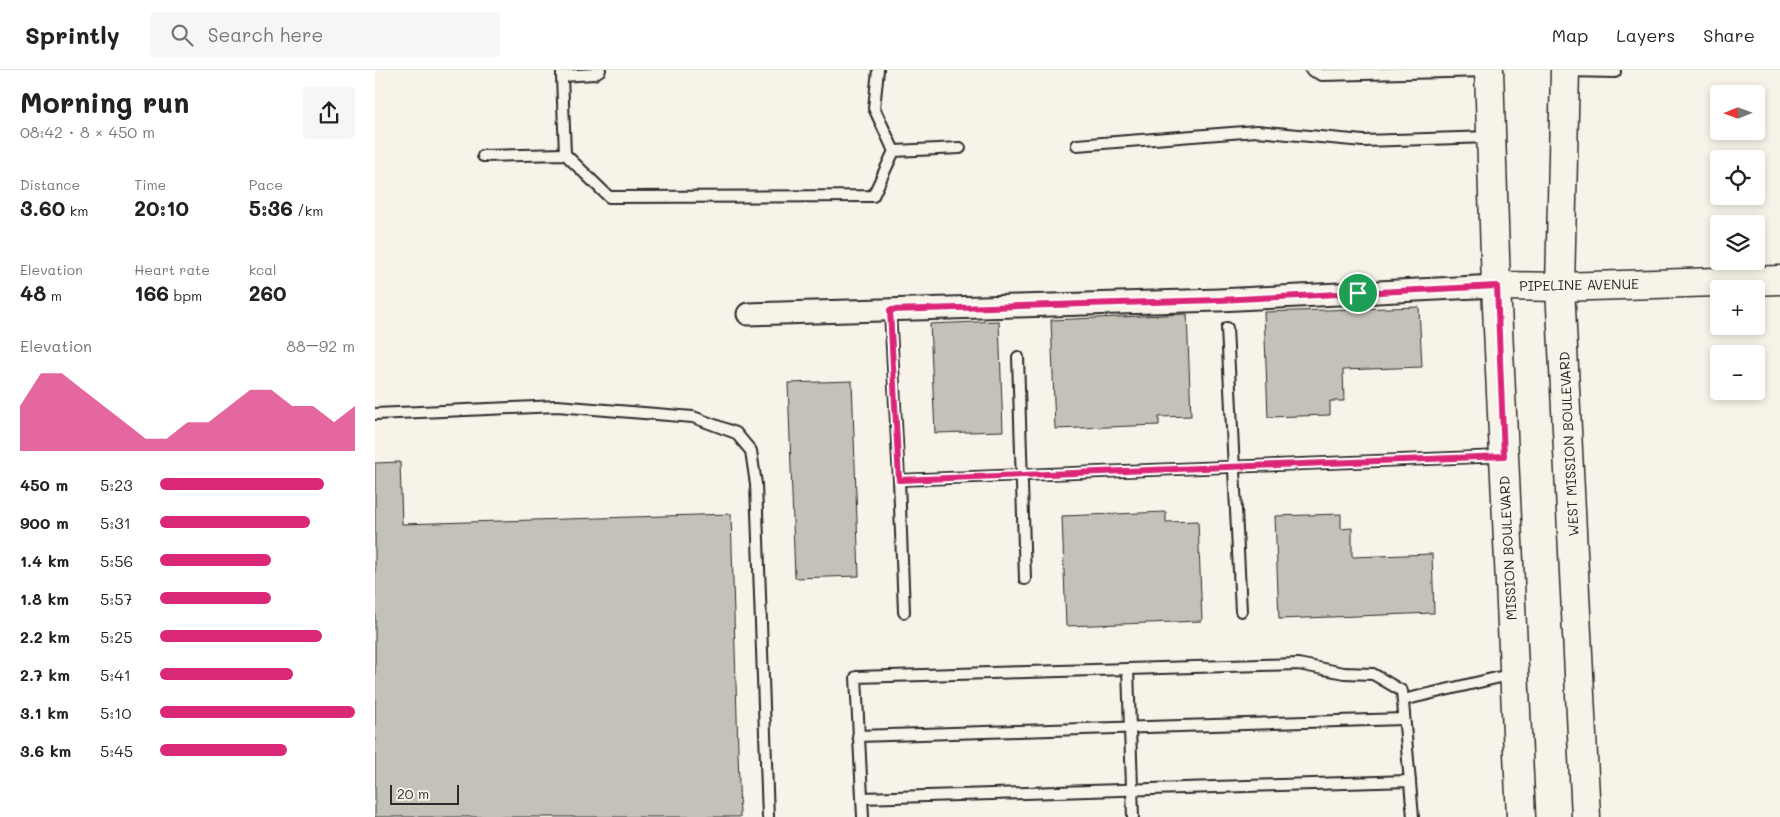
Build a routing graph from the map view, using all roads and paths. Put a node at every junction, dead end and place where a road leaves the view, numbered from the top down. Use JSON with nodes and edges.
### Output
{"nodes":[{"id":1,"x":600,"y":70,"type":"edge"},
{"id":2,"x":878,"y":70,"type":"edge"},
{"id":3,"x":1311,"y":70,"type":"edge"},
{"id":4,"x":1615,"y":70,"type":"edge"},
{"id":5,"x":1489,"y":71,"type":"edge"},
{"id":6,"x":1565,"y":71,"type":"edge"},
{"id":7,"x":562,"y":73,"type":"edge"},
{"id":8,"x":1492,"y":137,"type":"junction"},
{"id":9,"x":1077,"y":145,"type":"dead end"},
{"id":10,"x":960,"y":148,"type":"dead end"},
{"id":11,"x":894,"y":151,"type":"junction"},
{"id":12,"x":565,"y":154,"type":"junction"},
{"id":13,"x":483,"y":156,"type":"dead end"},
{"id":14,"x":1780,"y":280,"type":"edge"},
{"id":15,"x":1497,"y":286,"type":"junction"},
{"id":16,"x":1560,"y":287,"type":"junction"},
{"id":17,"x":890,"y":310,"type":"junction"},
{"id":18,"x":748,"y":314,"type":"dead end"},
{"id":19,"x":1227,"y":328,"type":"dead end"},
{"id":20,"x":1018,"y":357,"type":"dead end"},
{"id":21,"x":375,"y":414,"type":"edge"},
{"id":22,"x":1504,"y":456,"type":"junction"},
{"id":23,"x":1234,"y":466,"type":"junction"},
{"id":24,"x":1022,"y":475,"type":"junction"},
{"id":25,"x":899,"y":480,"type":"junction"},
{"id":26,"x":1025,"y":579,"type":"dead end"},
{"id":27,"x":1241,"y":611,"type":"dead end"},
{"id":28,"x":904,"y":612,"type":"dead end"},
{"id":29,"x":1128,"y":669,"type":"junction"},
{"id":30,"x":1514,"y":673,"type":"junction"},
{"id":31,"x":1403,"y":700,"type":"junction"},
{"id":32,"x":1404,"y":719,"type":"junction"},
{"id":33,"x":1130,"y":727,"type":"junction"},
{"id":34,"x":859,"y":736,"type":"junction"},
{"id":35,"x":1410,"y":781,"type":"junction"},
{"id":36,"x":1132,"y":790,"type":"junction"},
{"id":37,"x":862,"y":798,"type":"junction"},
{"id":38,"x":769,"y":817,"type":"edge"},
{"id":39,"x":863,"y":817,"type":"edge"},
{"id":40,"x":1133,"y":817,"type":"edge"},
{"id":41,"x":1413,"y":817,"type":"edge"},
{"id":42,"x":1521,"y":817,"type":"edge"},
{"id":43,"x":1587,"y":817,"type":"edge"}],
"edges":[{"from":1,"to":7,"type":"lane"},
{"from":2,"to":11,"type":"lane"},
{"from":3,"to":5,"type":"lane"},
{"from":4,"to":6,"type":"lane"},
{"from":5,"to":8,"type":"main road","name":"MISSION BOULEVARD"},
{"from":6,"to":16,"type":"main road","name":"WEST MISSION BOULEVARD"},
{"from":7,"to":12,"type":"lane"},
{"from":8,"to":9,"type":"lane"},
{"from":8,"to":15,"type":"main road","name":"MISSION BOULEVARD"},
{"from":10,"to":11,"type":"lane"},
{"from":11,"to":12,"type":"lane"},
{"from":12,"to":13,"type":"lane"},
{"from":14,"to":16,"type":"main road","name":"PIPELINE AVENUE"},
{"from":15,"to":16,"type":"main road","name":"PIPELINE AVENUE"},
{"from":15,"to":17,"type":"street","name":"PIPELINE AVENUE"},
{"from":15,"to":22,"type":"main road","name":"MISSION BOULEVARD"},
{"from":16,"to":43,"type":"main road","name":"WEST MISSION BOULEVARD"},
{"from":17,"to":18,"type":"street","name":"PIPELINE AVENUE"},
{"from":17,"to":25,"type":"lane"},
{"from":19,"to":23,"type":"lane"},
{"from":20,"to":24,"type":"lane"},
{"from":21,"to":38,"type":"lane"},
{"from":22,"to":23,"type":"lane"},
{"from":22,"to":30,"type":"main road","name":"MISSION BOULEVARD"},
{"from":23,"to":24,"type":"lane"},
{"from":23,"to":27,"type":"lane"},
{"from":24,"to":25,"type":"lane"},
{"from":24,"to":26,"type":"lane"},
{"from":25,"to":28,"type":"lane"},
{"from":29,"to":31,"type":"lane"},
{"from":29,"to":33,"type":"lane"},
{"from":29,"to":34,"type":"lane"},
{"from":30,"to":31,"type":"lane"},
{"from":30,"to":42,"type":"main road","name":"MISSION BOULEVARD"},
{"from":31,"to":32,"type":"lane"},
{"from":32,"to":33,"type":"lane"},
{"from":32,"to":35,"type":"lane"},
{"from":33,"to":34,"type":"lane"},
{"from":33,"to":36,"type":"lane"},
{"from":34,"to":37,"type":"lane"},
{"from":35,"to":36,"type":"lane"},
{"from":35,"to":41,"type":"lane"},
{"from":36,"to":37,"type":"lane"},
{"from":36,"to":40,"type":"lane"},
{"from":37,"to":39,"type":"lane"}]}
